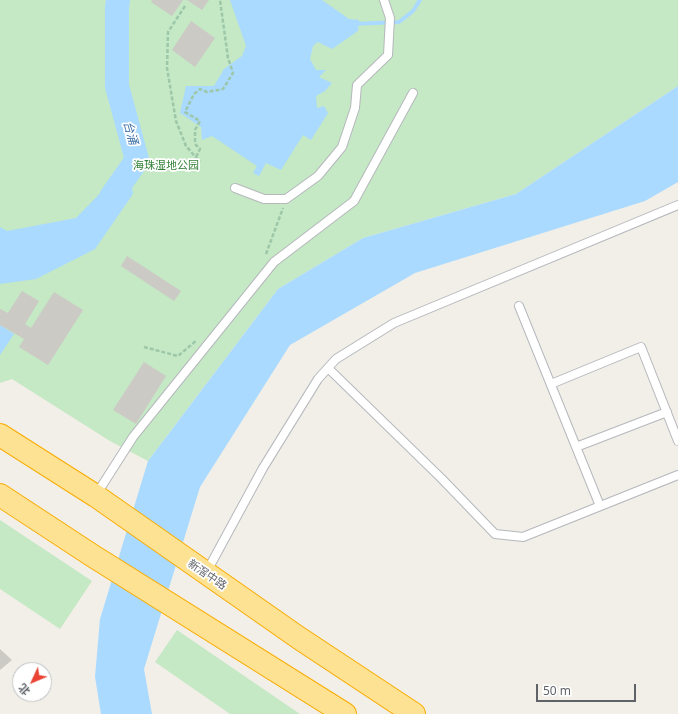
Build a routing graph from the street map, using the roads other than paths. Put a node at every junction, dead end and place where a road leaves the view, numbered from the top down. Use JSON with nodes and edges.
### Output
{"nodes":[{"id":1,"x":384,"y":0,"type":"edge"},
{"id":2,"x":413,"y":93,"type":"dead end"},
{"id":3,"x":235,"y":188,"type":"dead end"},
{"id":4,"x":678,"y":204,"type":"edge"},
{"id":5,"x":519,"y":306,"type":"dead end"},
{"id":6,"x":328,"y":368,"type":"junction"},
{"id":7,"x":551,"y":384,"type":"junction"},
{"id":8,"x":667,"y":412,"type":"junction"},
{"id":9,"x":0,"y":435,"type":"edge"},
{"id":10,"x":678,"y":441,"type":"edge"},
{"id":11,"x":576,"y":447,"type":"junction"},
{"id":12,"x":678,"y":475,"type":"edge"},
{"id":13,"x":0,"y":495,"type":"edge"},
{"id":14,"x":96,"y":496,"type":"junction"},
{"id":15,"x":600,"y":506,"type":"junction"},
{"id":16,"x":199,"y":569,"type":"junction"},
{"id":17,"x":345,"y":714,"type":"edge"},
{"id":18,"x":414,"y":714,"type":"edge"}],
"edges":[{"from":1,"to":3,"type":"lane"},
{"from":2,"to":14,"type":"lane"},
{"from":4,"to":6,"type":"lane"},
{"from":5,"to":7,"type":"lane"},
{"from":6,"to":15,"type":"lane"},
{"from":6,"to":16,"type":"lane"},
{"from":7,"to":8,"type":"lane"},
{"from":7,"to":11,"type":"lane"},
{"from":8,"to":10,"type":"lane"},
{"from":8,"to":11,"type":"lane"},
{"from":9,"to":14,"type":"highway","name":"新滘中路"},
{"from":11,"to":15,"type":"lane"},
{"from":12,"to":15,"type":"lane"},
{"from":13,"to":17,"type":"highway"},
{"from":14,"to":16,"type":"highway","name":"新滘中路"},
{"from":16,"to":18,"type":"highway","name":"新滘中路"}]}
